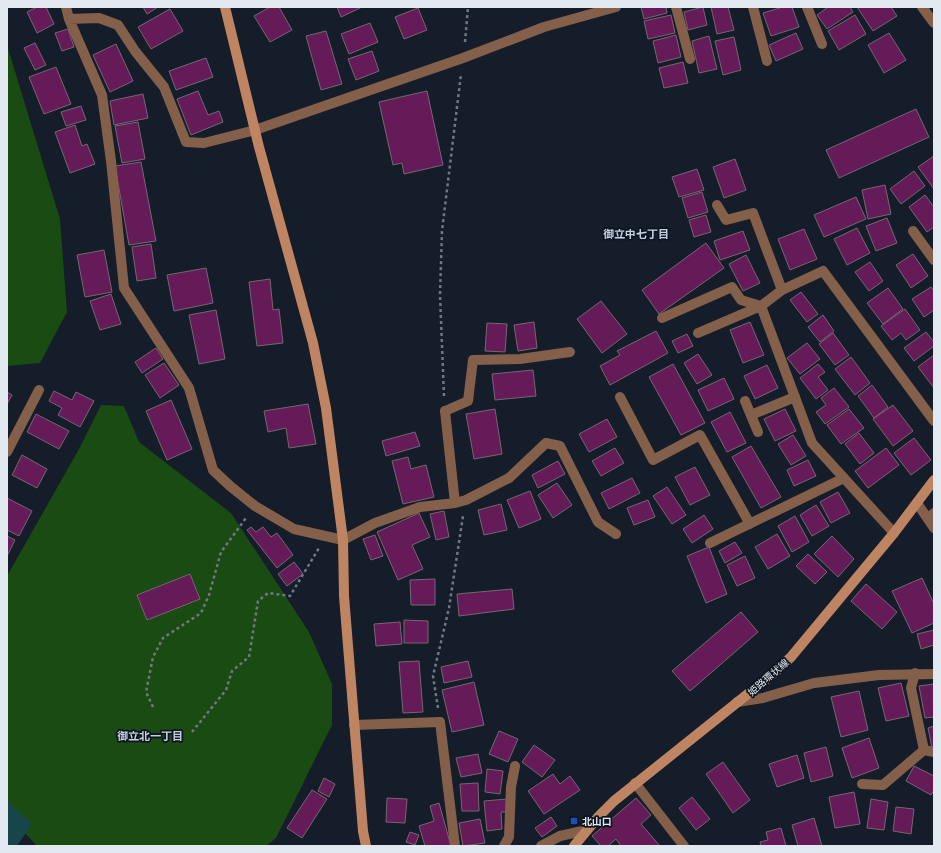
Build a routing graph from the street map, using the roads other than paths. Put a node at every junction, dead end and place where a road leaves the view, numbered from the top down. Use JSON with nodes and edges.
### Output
{"nodes":[{"id":1,"x":66,"y":7,"type":"edge"},
{"id":2,"x":225,"y":7,"type":"edge"},
{"id":3,"x":616,"y":7,"type":"edge"},
{"id":4,"x":676,"y":7,"type":"edge"},
{"id":5,"x":752,"y":7,"type":"edge"},
{"id":6,"x":807,"y":7,"type":"edge"},
{"id":7,"x":922,"y":7,"type":"edge"},
{"id":8,"x":69,"y":19,"type":"junction"},
{"id":9,"x":934,"y":23,"type":"edge"},
{"id":10,"x":822,"y":44,"type":"dead end"},
{"id":11,"x":690,"y":59,"type":"dead end"},
{"id":12,"x":767,"y":60,"type":"dead end"},
{"id":13,"x":255,"y":130,"type":"junction"},
{"id":14,"x":716,"y":205,"type":"dead end"},
{"id":15,"x":913,"y":231,"type":"dead end"},
{"id":16,"x":930,"y":246,"type":"edge"},
{"id":17,"x":934,"y":260,"type":"edge"},
{"id":18,"x":782,"y":290,"type":"junction"},
{"id":19,"x":761,"y":306,"type":"junction"},
{"id":20,"x":662,"y":318,"type":"dead end"},
{"id":21,"x":698,"y":333,"type":"dead end"},
{"id":22,"x":570,"y":352,"type":"dead end"},
{"id":23,"x":39,"y":390,"type":"dead end"},
{"id":24,"x":620,"y":397,"type":"dead end"},
{"id":25,"x":795,"y":397,"type":"junction"},
{"id":26,"x":745,"y":401,"type":"dead end"},
{"id":27,"x":751,"y":415,"type":"junction"},
{"id":28,"x":934,"y":421,"type":"edge"},
{"id":29,"x":758,"y":432,"type":"dead end"},
{"id":30,"x":7,"y":452,"type":"edge"},
{"id":31,"x":844,"y":478,"type":"junction"},
{"id":32,"x":934,"y":480,"type":"edge"},
{"id":33,"x":917,"y":502,"type":"junction"},
{"id":34,"x":455,"y":503,"type":"junction"},
{"id":35,"x":931,"y":515,"type":"edge"},
{"id":36,"x":750,"y":524,"type":"junction"},
{"id":37,"x":934,"y":528,"type":"edge"},
{"id":38,"x":894,"y":532,"type":"junction"},
{"id":39,"x":616,"y":534,"type":"dead end"},
{"id":40,"x":343,"y":540,"type":"junction"},
{"id":41,"x":710,"y":543,"type":"dead end"},
{"id":42,"x":915,"y":673,"type":"junction"},
{"id":43,"x":934,"y":674,"type":"edge"},
{"id":44,"x":737,"y":702,"type":"junction"},
{"id":45,"x":354,"y":725,"type":"junction"},
{"id":46,"x":929,"y":751,"type":"edge"},
{"id":47,"x":514,"y":766,"type":"dead end"},
{"id":48,"x":635,"y":783,"type":"junction"},
{"id":49,"x":862,"y":784,"type":"dead end"},
{"id":50,"x":587,"y":830,"type":"junction"},
{"id":51,"x":366,"y":846,"type":"edge"},
{"id":52,"x":455,"y":846,"type":"edge"},
{"id":53,"x":504,"y":846,"type":"edge"},
{"id":54,"x":542,"y":846,"type":"edge"},
{"id":55,"x":574,"y":846,"type":"edge"},
{"id":56,"x":684,"y":846,"type":"edge"}],
"edges":[{"from":1,"to":8,"type":"street"},
{"from":2,"to":13,"type":"street"},
{"from":3,"to":13,"type":"street"},
{"from":4,"to":11,"type":"street"},
{"from":5,"to":12,"type":"street"},
{"from":6,"to":10,"type":"street"},
{"from":7,"to":9,"type":"street"},
{"from":8,"to":13,"type":"street"},
{"from":8,"to":40,"type":"street"},
{"from":13,"to":40,"type":"street"},
{"from":14,"to":18,"type":"street"},
{"from":15,"to":16,"type":"street"},
{"from":16,"to":17,"type":"street"},
{"from":18,"to":19,"type":"street"},
{"from":18,"to":28,"type":"street"},
{"from":19,"to":20,"type":"street"},
{"from":19,"to":21,"type":"street"},
{"from":19,"to":25,"type":"street"},
{"from":22,"to":34,"type":"street"},
{"from":23,"to":30,"type":"street"},
{"from":24,"to":36,"type":"street"},
{"from":25,"to":27,"type":"street"},
{"from":25,"to":31,"type":"street"},
{"from":26,"to":27,"type":"street"},
{"from":27,"to":29,"type":"street"},
{"from":31,"to":36,"type":"street"},
{"from":31,"to":38,"type":"street"},
{"from":32,"to":33,"type":"street","name":"姫路環状線"},
{"from":33,"to":35,"type":"street"},
{"from":33,"to":38,"type":"street","name":"姫路環状線"},
{"from":34,"to":39,"type":"street"},
{"from":34,"to":40,"type":"street"},
{"from":35,"to":37,"type":"street"},
{"from":36,"to":41,"type":"street"},
{"from":38,"to":44,"type":"street","name":"姫路環状線"},
{"from":40,"to":45,"type":"street"},
{"from":42,"to":43,"type":"street"},
{"from":42,"to":44,"type":"street"},
{"from":42,"to":46,"type":"street"},
{"from":44,"to":48,"type":"street","name":"姫路環状線"},
{"from":45,"to":51,"type":"street"},
{"from":45,"to":52,"type":"street"},
{"from":46,"to":49,"type":"street"},
{"from":47,"to":53,"type":"street"},
{"from":48,"to":50,"type":"street","name":"姫路環状線"},
{"from":48,"to":56,"type":"street"},
{"from":50,"to":54,"type":"street"},
{"from":50,"to":55,"type":"street","name":"姫路環状線"}]}
